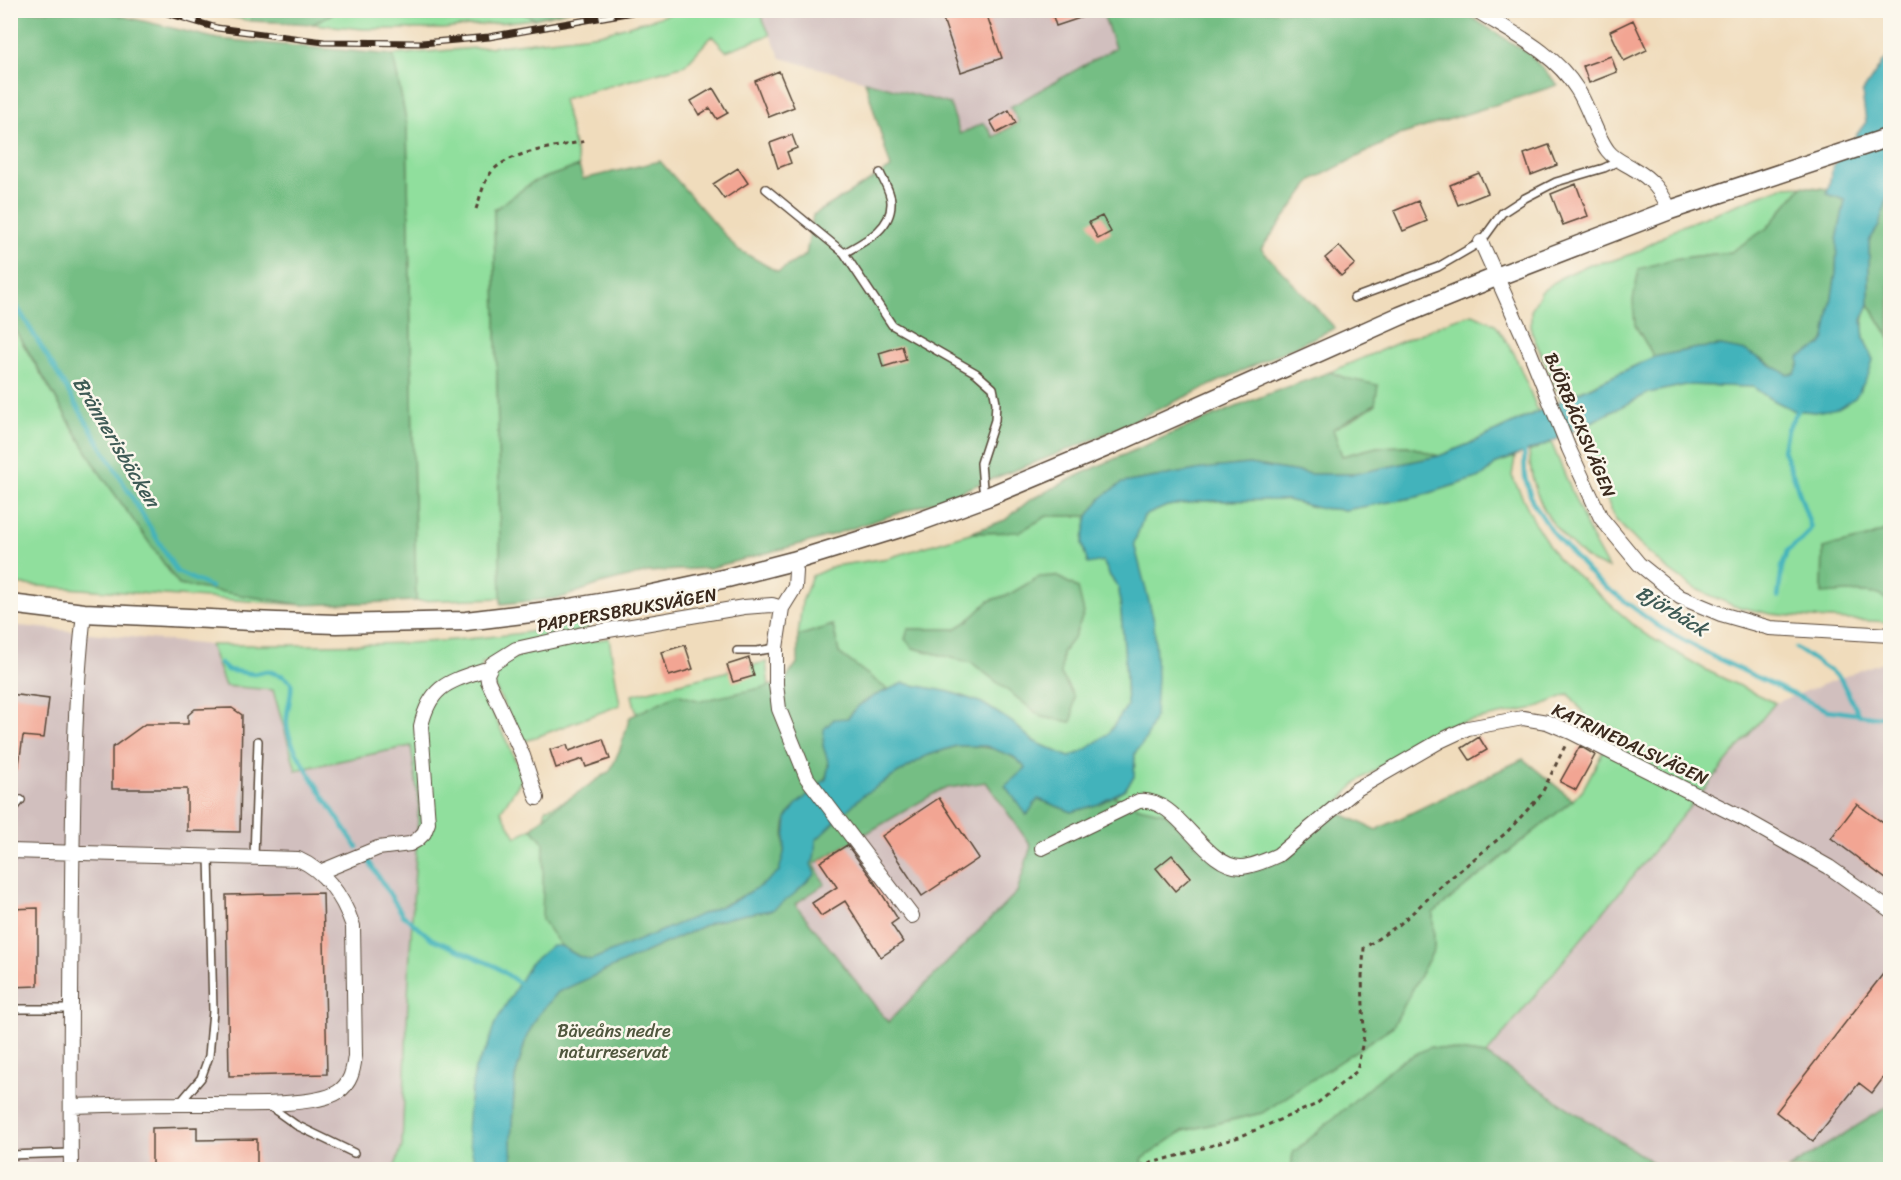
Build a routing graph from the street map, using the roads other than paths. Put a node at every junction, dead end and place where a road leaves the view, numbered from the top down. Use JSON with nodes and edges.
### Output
{"nodes":[{"id":1,"x":1476,"y":10,"type":"edge"},
{"id":2,"x":1890,"y":137,"type":"edge"},
{"id":3,"x":1619,"y":161,"type":"junction"},
{"id":4,"x":880,"y":173,"type":"dead end"},
{"id":5,"x":766,"y":189,"type":"dead end"},
{"id":6,"x":1670,"y":210,"type":"junction"},
{"id":7,"x":1481,"y":242,"type":"junction"},
{"id":8,"x":844,"y":253,"type":"junction"},
{"id":9,"x":1496,"y":278,"type":"junction"},
{"id":10,"x":1354,"y":298,"type":"dead end"},
{"id":11,"x":987,"y":497,"type":"junction"},
{"id":12,"x":793,"y":561,"type":"junction"},
{"id":13,"x":10,"y":604,"type":"edge"},
{"id":14,"x":782,"y":608,"type":"junction"},
{"id":15,"x":84,"y":613,"type":"junction"},
{"id":16,"x":1890,"y":635,"type":"edge"},
{"id":17,"x":776,"y":648,"type":"junction"},
{"id":18,"x":737,"y":651,"type":"dead end"},
{"id":19,"x":488,"y":671,"type":"junction"},
{"id":20,"x":258,"y":741,"type":"dead end"},
{"id":21,"x":537,"y":798,"type":"dead end"},
{"id":22,"x":21,"y":800,"type":"dead end"},
{"id":23,"x":10,"y":813,"type":"edge"},
{"id":24,"x":1042,"y":848,"type":"dead end"},
{"id":25,"x":10,"y":851,"type":"edge"},
{"id":26,"x":72,"y":854,"type":"junction"},
{"id":27,"x":210,"y":857,"type":"junction"},
{"id":28,"x":254,"y":857,"type":"junction"},
{"id":29,"x":320,"y":872,"type":"junction"},
{"id":30,"x":1890,"y":910,"type":"edge"},
{"id":31,"x":912,"y":916,"type":"dead end"},
{"id":32,"x":70,"y":1009,"type":"junction"},
{"id":33,"x":10,"y":1010,"type":"edge"},
{"id":34,"x":178,"y":1104,"type":"junction"},
{"id":35,"x":266,"y":1104,"type":"junction"},
{"id":36,"x":71,"y":1106,"type":"junction"},
{"id":37,"x":354,"y":1153,"type":"dead end"},
{"id":38,"x":71,"y":1154,"type":"junction"},
{"id":39,"x":10,"y":1155,"type":"edge"},
{"id":40,"x":71,"y":1170,"type":"edge"}],
"edges":[{"from":1,"to":3,"type":"street"},
{"from":2,"to":6,"type":"street"},
{"from":3,"to":6,"type":"street"},
{"from":3,"to":7,"type":"lane"},
{"from":4,"to":8,"type":"lane"},
{"from":5,"to":8,"type":"lane"},
{"from":6,"to":9,"type":"street"},
{"from":7,"to":9,"type":"street","name":"BJÖRBÄCKSVÄGEN"},
{"from":7,"to":10,"type":"lane"},
{"from":8,"to":11,"type":"lane"},
{"from":9,"to":11,"type":"street"},
{"from":9,"to":16,"type":"street","name":"BJÖRBÄCKSVÄGEN"},
{"from":11,"to":12,"type":"street"},
{"from":12,"to":14,"type":"street"},
{"from":12,"to":15,"type":"street"},
{"from":13,"to":15,"type":"street"},
{"from":14,"to":17,"type":"street"},
{"from":14,"to":19,"type":"street","name":"PAPPERSBRUKSVÄGEN"},
{"from":15,"to":26,"type":"street"},
{"from":17,"to":18,"type":"lane"},
{"from":17,"to":31,"type":"street"},
{"from":19,"to":21,"type":"street"},
{"from":19,"to":29,"type":"street","name":"PAPPERSBRUKSVÄGEN"},
{"from":20,"to":28,"type":"lane"},
{"from":22,"to":23,"type":"lane"},
{"from":24,"to":30,"type":"street","name":"KATRINEDALSVÄGEN"},
{"from":25,"to":26,"type":"street"},
{"from":26,"to":27,"type":"street"},
{"from":26,"to":32,"type":"street"},
{"from":27,"to":28,"type":"street"},
{"from":27,"to":34,"type":"lane"},
{"from":28,"to":29,"type":"street"},
{"from":29,"to":35,"type":"street"},
{"from":32,"to":33,"type":"lane"},
{"from":32,"to":36,"type":"street"},
{"from":34,"to":35,"type":"street"},
{"from":34,"to":36,"type":"street"},
{"from":35,"to":37,"type":"lane"},
{"from":36,"to":38,"type":"street"},
{"from":38,"to":39,"type":"lane"},
{"from":38,"to":40,"type":"street"}]}
